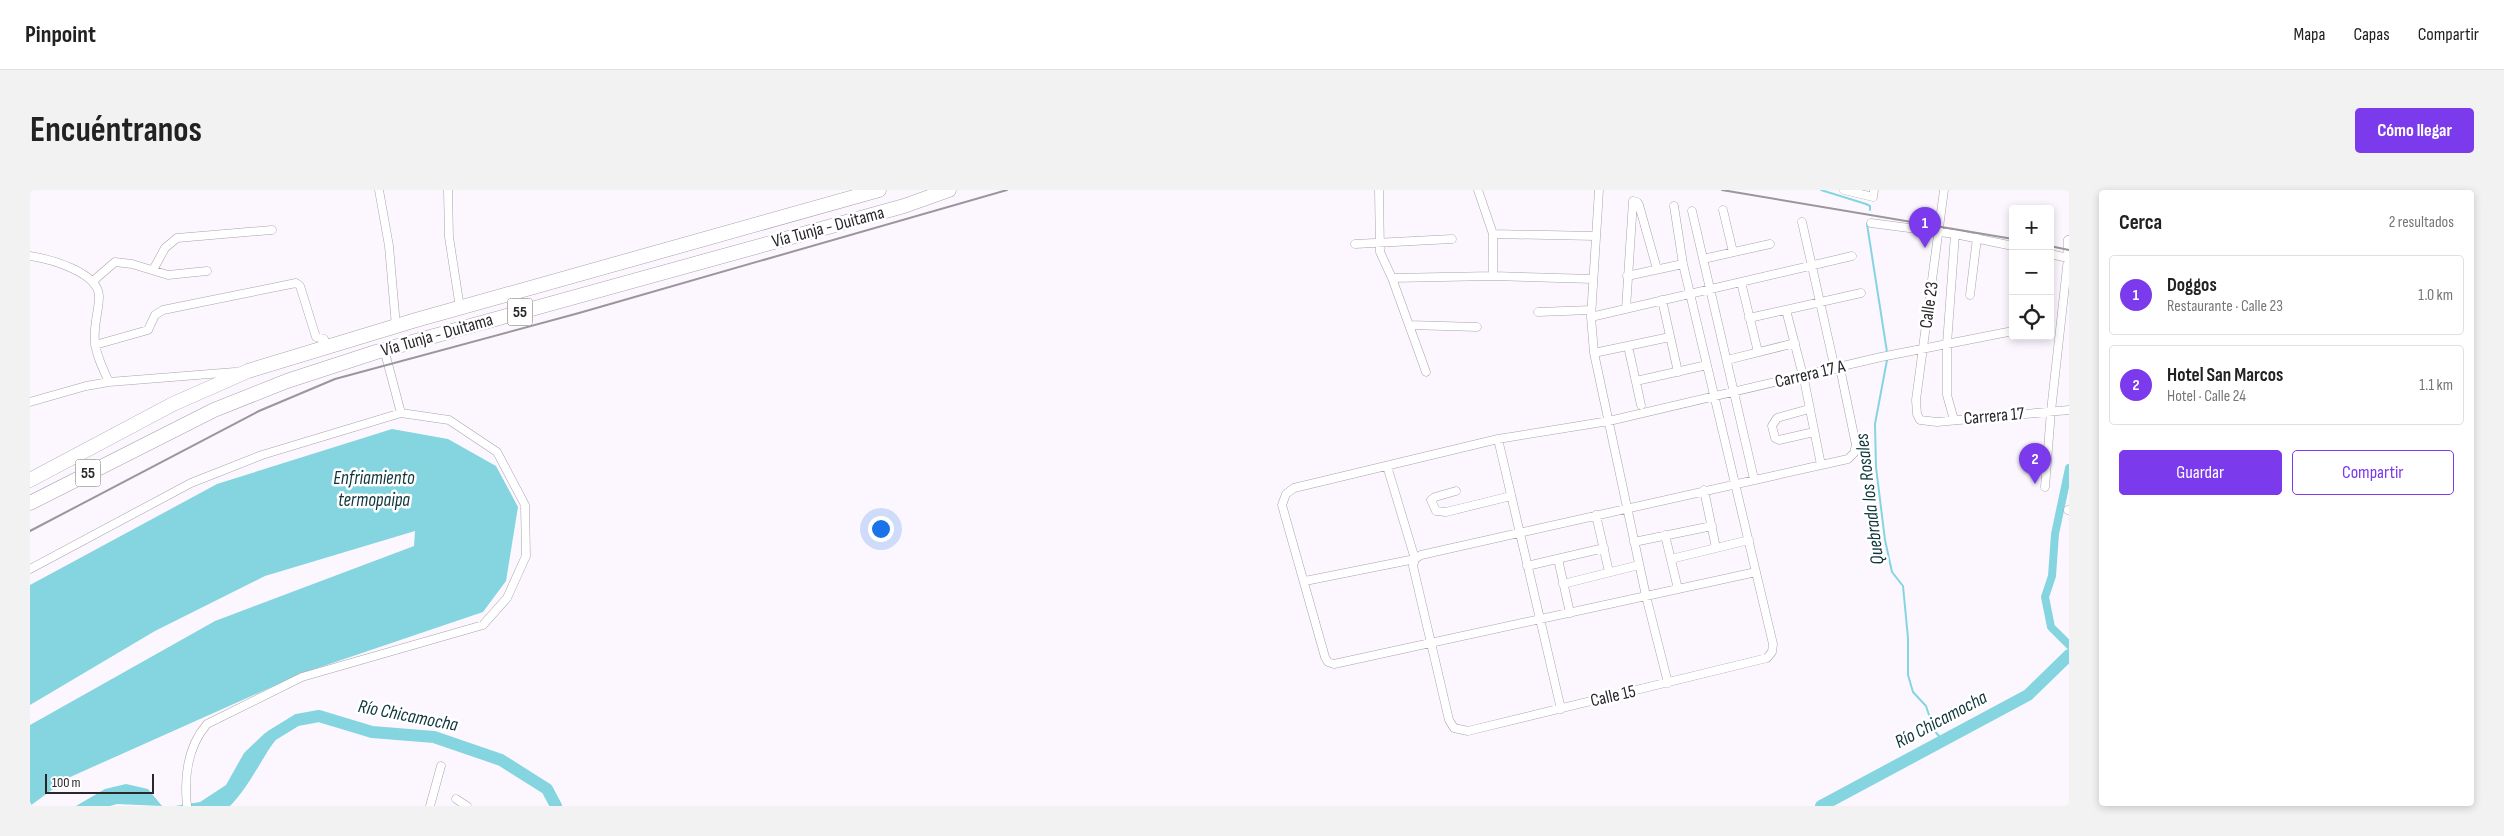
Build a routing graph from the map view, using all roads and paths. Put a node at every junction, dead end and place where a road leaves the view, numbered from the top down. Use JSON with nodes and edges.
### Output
{"nodes":[{"id":1,"x":379,"y":190,"type":"edge"},
{"id":2,"x":448,"y":190,"type":"edge"},
{"id":3,"x":879,"y":190,"type":"edge"},
{"id":4,"x":949,"y":190,"type":"edge"},
{"id":5,"x":1379,"y":190,"type":"edge"},
{"id":6,"x":1478,"y":190,"type":"edge"},
{"id":7,"x":1599,"y":190,"type":"edge"},
{"id":8,"x":1844,"y":190,"type":"edge"},
{"id":9,"x":1944,"y":190,"type":"edge"},
{"id":10,"x":1874,"y":194,"type":"edge"},
{"id":11,"x":1674,"y":206,"type":"dead end"},
{"id":12,"x":1723,"y":210,"type":"dead end"},
{"id":13,"x":1692,"y":212,"type":"dead end"},
{"id":14,"x":1802,"y":222,"type":"dead end"},
{"id":15,"x":1871,"y":222,"type":"dead end"},
{"id":16,"x":272,"y":230,"type":"dead end"},
{"id":17,"x":1939,"y":232,"type":"junction"},
{"id":18,"x":1493,"y":234,"type":"junction"},
{"id":19,"x":1955,"y":234,"type":"junction"},
{"id":20,"x":1595,"y":236,"type":"junction"},
{"id":21,"x":1977,"y":238,"type":"junction"},
{"id":22,"x":1452,"y":239,"type":"dead end"},
{"id":23,"x":2069,"y":240,"type":"edge"},
{"id":24,"x":1379,"y":241,"type":"junction"},
{"id":25,"x":1355,"y":244,"type":"dead end"},
{"id":26,"x":1770,"y":244,"type":"dead end"},
{"id":27,"x":2009,"y":245,"type":"edge"},
{"id":28,"x":1733,"y":252,"type":"junction"},
{"id":29,"x":2054,"y":255,"type":"edge"},
{"id":30,"x":30,"y":256,"type":"edge"},
{"id":31,"x":1852,"y":256,"type":"dead end"},
{"id":32,"x":2068,"y":258,"type":"edge"},
{"id":33,"x":1703,"y":259,"type":"junction"},
{"id":34,"x":1683,"y":264,"type":"junction"},
{"id":35,"x":1811,"y":266,"type":"junction"},
{"id":36,"x":1657,"y":269,"type":"junction"},
{"id":37,"x":153,"y":270,"type":"junction"},
{"id":38,"x":206,"y":272,"type":"dead end"},
{"id":39,"x":1493,"y":276,"type":"junction"},
{"id":40,"x":1627,"y":276,"type":"junction"},
{"id":41,"x":1392,"y":278,"type":"junction"},
{"id":42,"x":1593,"y":279,"type":"junction"},
{"id":43,"x":93,"y":281,"type":"junction"},
{"id":44,"x":1741,"y":282,"type":"junction"},
{"id":45,"x":1710,"y":289,"type":"junction"},
{"id":46,"x":1861,"y":293,"type":"dead end"},
{"id":47,"x":1690,"y":294,"type":"junction"},
{"id":48,"x":1970,"y":296,"type":"dead end"},
{"id":49,"x":1662,"y":300,"type":"junction"},
{"id":50,"x":1819,"y":302,"type":"junction"},
{"id":51,"x":460,"y":308,"type":"junction"},
{"id":52,"x":1626,"y":309,"type":"junction"},
{"id":53,"x":1786,"y":310,"type":"junction"},
{"id":54,"x":1538,"y":312,"type":"dead end"},
{"id":55,"x":1591,"y":314,"type":"junction"},
{"id":56,"x":1750,"y":318,"type":"junction"},
{"id":57,"x":2060,"y":322,"type":"junction"},
{"id":58,"x":2054,"y":323,"type":"edge"},
{"id":59,"x":1410,"y":325,"type":"junction"},
{"id":60,"x":396,"y":326,"type":"junction"},
{"id":61,"x":1478,"y":327,"type":"dead end"},
{"id":62,"x":2009,"y":332,"type":"edge"},
{"id":63,"x":1670,"y":337,"type":"junction"},
{"id":64,"x":1795,"y":343,"type":"junction"},
{"id":65,"x":1947,"y":344,"type":"junction"},
{"id":66,"x":95,"y":345,"type":"junction"},
{"id":67,"x":1628,"y":346,"type":"junction"},
{"id":68,"x":328,"y":347,"type":"junction"},
{"id":69,"x":384,"y":349,"type":"junction"},
{"id":70,"x":1923,"y":349,"type":"junction"},
{"id":71,"x":1758,"y":352,"type":"junction"},
{"id":72,"x":1594,"y":353,"type":"junction"},
{"id":73,"x":1727,"y":360,"type":"junction"},
{"id":74,"x":1707,"y":365,"type":"junction"},
{"id":75,"x":1801,"y":368,"type":"dead end"},
{"id":76,"x":1837,"y":368,"type":"junction"},
{"id":77,"x":248,"y":371,"type":"junction"},
{"id":78,"x":1426,"y":372,"type":"dead end"},
{"id":79,"x":1678,"y":372,"type":"junction"},
{"id":80,"x":1636,"y":381,"type":"junction"},
{"id":81,"x":109,"y":382,"type":"junction"},
{"id":82,"x":1805,"y":384,"type":"dead end"},
{"id":83,"x":1734,"y":392,"type":"junction"},
{"id":84,"x":1714,"y":397,"type":"junction"},
{"id":85,"x":30,"y":402,"type":"edge"},
{"id":86,"x":1641,"y":405,"type":"dead end"},
{"id":87,"x":1809,"y":409,"type":"junction"},
{"id":88,"x":2069,"y":410,"type":"edge"},
{"id":89,"x":2050,"y":411,"type":"junction"},
{"id":90,"x":401,"y":414,"type":"junction"},
{"id":91,"x":1920,"y":420,"type":"joint"},
{"id":92,"x":1954,"y":420,"type":"junction"},
{"id":93,"x":1609,"y":421,"type":"junction"},
{"id":94,"x":1814,"y":432,"type":"junction"},
{"id":95,"x":1498,"y":439,"type":"junction"},
{"id":96,"x":1821,"y":465,"type":"junction"},
{"id":97,"x":1387,"y":466,"type":"junction"},
{"id":98,"x":1754,"y":479,"type":"junction"},
{"id":99,"x":30,"y":480,"type":"edge"},
{"id":100,"x":1735,"y":483,"type":"junction"},
{"id":101,"x":2045,"y":487,"type":"dead end"},
{"id":102,"x":1704,"y":490,"type":"junction"},
{"id":103,"x":1456,"y":491,"type":"dead end"},
{"id":104,"x":1511,"y":496,"type":"junction"},
{"id":105,"x":30,"y":503,"type":"edge"},
{"id":106,"x":1627,"y":508,"type":"junction"},
{"id":107,"x":1596,"y":515,"type":"junction"},
{"id":108,"x":1712,"y":526,"type":"junction"},
{"id":109,"x":1520,"y":532,"type":"junction"},
{"id":110,"x":1665,"y":536,"type":"junction"},
{"id":111,"x":1749,"y":540,"type":"junction"},
{"id":112,"x":1634,"y":542,"type":"junction"},
{"id":113,"x":1604,"y":548,"type":"junction"},
{"id":114,"x":1716,"y":548,"type":"junction"},
{"id":115,"x":1671,"y":558,"type":"junction"},
{"id":116,"x":1415,"y":559,"type":"junction"},
{"id":117,"x":1558,"y":559,"type":"junction"},
{"id":118,"x":1639,"y":565,"type":"junction"},
{"id":119,"x":1527,"y":566,"type":"junction"},
{"id":120,"x":30,"y":569,"type":"edge"},
{"id":121,"x":1609,"y":572,"type":"junction"},
{"id":122,"x":1756,"y":572,"type":"junction"},
{"id":123,"x":1305,"y":581,"type":"junction"},
{"id":124,"x":1563,"y":584,"type":"junction"},
{"id":125,"x":1678,"y":589,"type":"junction"},
{"id":126,"x":1646,"y":596,"type":"junction"},
{"id":127,"x":1570,"y":613,"type":"junction"},
{"id":128,"x":1540,"y":620,"type":"junction"},
{"id":129,"x":1433,"y":643,"type":"junction"},
{"id":130,"x":1668,"y":683,"type":"junction"},
{"id":131,"x":1560,"y":709,"type":"junction"},
{"id":132,"x":440,"y":766,"type":"dead end"},
{"id":133,"x":456,"y":799,"type":"dead end"},
{"id":134,"x":186,"y":804,"type":"edge"},
{"id":135,"x":430,"y":806,"type":"edge"},
{"id":136,"x":467,"y":806,"type":"edge"}],
"edges":[{"from":1,"to":60,"type":"street"},
{"from":2,"to":51,"type":"street"},
{"from":3,"to":51,"type":"highway","name":"Vía Tunja - Duitama","number":"55"},
{"from":4,"to":69,"type":"highway","name":"Vía Tunja - Duitama","number":"55"},
{"from":5,"to":24,"type":"street"},
{"from":6,"to":18,"type":"street"},
{"from":7,"to":20,"type":"street"},
{"from":8,"to":10,"type":"street"},
{"from":9,"to":17,"type":"street","name":"Calle 23"},
{"from":11,"to":34,"type":"street"},
{"from":12,"to":28,"type":"street"},
{"from":13,"to":33,"type":"street"},
{"from":14,"to":35,"type":"street"},
{"from":15,"to":17,"type":"street"},
{"from":16,"to":37,"type":"street"},
{"from":17,"to":19,"type":"street"},
{"from":17,"to":70,"type":"street","name":"Calle 23"},
{"from":18,"to":20,"type":"street"},
{"from":18,"to":39,"type":"street"},
{"from":19,"to":21,"type":"street"},
{"from":19,"to":65,"type":"street"},
{"from":20,"to":42,"type":"street"},
{"from":21,"to":27,"type":"street"},
{"from":21,"to":48,"type":"street"},
{"from":22,"to":24,"type":"street"},
{"from":23,"to":32,"type":"main road"},
{"from":24,"to":25,"type":"street"},
{"from":24,"to":41,"type":"street"},
{"from":26,"to":28,"type":"street"},
{"from":28,"to":33,"type":"street"},
{"from":29,"to":32,"type":"street"},
{"from":30,"to":43,"type":"street"},
{"from":31,"to":35,"type":"street"},
{"from":32,"to":57,"type":"street"},
{"from":33,"to":45,"type":"street"},
{"from":34,"to":36,"type":"street"},
{"from":34,"to":47,"type":"street"},
{"from":35,"to":44,"type":"street"},
{"from":35,"to":50,"type":"street"},
{"from":36,"to":40,"type":"street"},
{"from":36,"to":40,"type":"street"},
{"from":37,"to":38,"type":"street"},
{"from":37,"to":43,"type":"street"},
{"from":39,"to":41,"type":"street"},
{"from":39,"to":42,"type":"street"},
{"from":40,"to":52,"type":"street"},
{"from":41,"to":59,"type":"street"},
{"from":42,"to":55,"type":"street"},
{"from":43,"to":66,"type":"street"},
{"from":44,"to":45,"type":"street"},
{"from":44,"to":56,"type":"street"},
{"from":45,"to":47,"type":"street"},
{"from":45,"to":73,"type":"street"},
{"from":46,"to":50,"type":"street"},
{"from":47,"to":49,"type":"street"},
{"from":47,"to":74,"type":"street"},
{"from":49,"to":52,"type":"street"},
{"from":49,"to":63,"type":"street"},
{"from":50,"to":53,"type":"street"},
{"from":50,"to":76,"type":"street"},
{"from":51,"to":60,"type":"highway","name":"Vía Tunja - Duitama","number":"55"},
{"from":52,"to":55,"type":"street"},
{"from":53,"to":56,"type":"street"},
{"from":53,"to":64,"type":"street"},
{"from":54,"to":55,"type":"street"},
{"from":55,"to":72,"type":"street"},
{"from":56,"to":71,"type":"street"},
{"from":57,"to":58,"type":"street"},
{"from":57,"to":89,"type":"street"},
{"from":59,"to":61,"type":"street"},
{"from":59,"to":78,"type":"street"},
{"from":60,"to":68,"type":"highway","name":"Vía Tunja - Duitama","number":"55"},
{"from":62,"to":65,"type":"street","name":"Carrera 17 A"},
{"from":63,"to":67,"type":"street"},
{"from":63,"to":79,"type":"street"},
{"from":64,"to":71,"type":"street"},
{"from":64,"to":75,"type":"street"},
{"from":65,"to":70,"type":"street","name":"Carrera 17 A"},
{"from":65,"to":92,"type":"street"},
{"from":66,"to":68,"type":"street"},
{"from":66,"to":81,"type":"street"},
{"from":67,"to":72,"type":"street"},
{"from":67,"to":80,"type":"street"},
{"from":68,"to":77,"type":"highway","name":"Vía Tunja - Duitama","number":"55"},
{"from":69,"to":90,"type":"street"},
{"from":69,"to":105,"type":"highway","name":"Vía Tunja - Duitama","number":"55"},
{"from":70,"to":76,"type":"street","name":"Carrera 17 A"},
{"from":70,"to":91,"type":"street","name":"Calle 23"},
{"from":71,"to":73,"type":"street"},
{"from":72,"to":93,"type":"street"},
{"from":73,"to":83,"type":"street"},
{"from":74,"to":79,"type":"street"},
{"from":74,"to":84,"type":"street"},
{"from":76,"to":83,"type":"street","name":"Carrera 17 A"},
{"from":76,"to":96,"type":"street"},
{"from":77,"to":81,"type":"street"},
{"from":77,"to":99,"type":"highway","name":"Vía Tunja - Duitama","number":"55"},
{"from":79,"to":80,"type":"street"},
{"from":80,"to":86,"type":"street"},
{"from":81,"to":85,"type":"street"},
{"from":82,"to":87,"type":"street"},
{"from":83,"to":84,"type":"street","name":"Carrera 17 A"},
{"from":83,"to":98,"type":"street"},
{"from":84,"to":93,"type":"street","name":"Carrera 17 A"},
{"from":84,"to":100,"type":"street"},
{"from":87,"to":94,"type":"street"},
{"from":87,"to":94,"type":"street"},
{"from":88,"to":89,"type":"street","name":"Carrera 17"},
{"from":89,"to":92,"type":"street","name":"Carrera 17"},
{"from":89,"to":101,"type":"street"},
{"from":90,"to":120,"type":"street"},
{"from":90,"to":134,"type":"street"},
{"from":91,"to":92,"type":"street","name":"Carrera 17"},
{"from":93,"to":95,"type":"street","name":"Carrera 17 A"},
{"from":93,"to":106,"type":"street"},
{"from":94,"to":96,"type":"street"},
{"from":95,"to":97,"type":"street","name":"Carrera 17 A"},
{"from":95,"to":104,"type":"street"},
{"from":96,"to":98,"type":"street"},
{"from":97,"to":116,"type":"street"},
{"from":97,"to":123,"type":"street","name":"Carrera 17 A"},
{"from":98,"to":100,"type":"street"},
{"from":100,"to":102,"type":"street"},
{"from":100,"to":111,"type":"street"},
{"from":102,"to":106,"type":"street"},
{"from":102,"to":108,"type":"street"},
{"from":103,"to":104,"type":"street"},
{"from":104,"to":109,"type":"street"},
{"from":106,"to":107,"type":"street"},
{"from":106,"to":112,"type":"street"},
{"from":107,"to":109,"type":"street"},
{"from":107,"to":113,"type":"street"},
{"from":108,"to":110,"type":"street"},
{"from":108,"to":114,"type":"street"},
{"from":109,"to":116,"type":"street"},
{"from":109,"to":119,"type":"street"},
{"from":110,"to":112,"type":"street"},
{"from":110,"to":115,"type":"street"},
{"from":111,"to":114,"type":"street"},
{"from":111,"to":122,"type":"street"},
{"from":112,"to":118,"type":"street"},
{"from":113,"to":117,"type":"street"},
{"from":113,"to":121,"type":"street"},
{"from":114,"to":115,"type":"street"},
{"from":115,"to":125,"type":"street"},
{"from":116,"to":123,"type":"street"},
{"from":116,"to":129,"type":"street"},
{"from":117,"to":119,"type":"street"},
{"from":117,"to":124,"type":"street"},
{"from":118,"to":121,"type":"street"},
{"from":118,"to":126,"type":"street"},
{"from":119,"to":128,"type":"street"},
{"from":121,"to":124,"type":"street"},
{"from":122,"to":125,"type":"street"},
{"from":122,"to":130,"type":"street","name":"Calle 15"},
{"from":123,"to":129,"type":"street"},
{"from":124,"to":127,"type":"street"},
{"from":125,"to":126,"type":"street"},
{"from":126,"to":127,"type":"street"},
{"from":126,"to":130,"type":"street"},
{"from":127,"to":128,"type":"street"},
{"from":128,"to":129,"type":"street"},
{"from":128,"to":131,"type":"street"},
{"from":129,"to":131,"type":"street","name":"Calle 15"},
{"from":130,"to":131,"type":"street","name":"Calle 15"},
{"from":132,"to":135,"type":"street"},
{"from":133,"to":136,"type":"street"}]}
